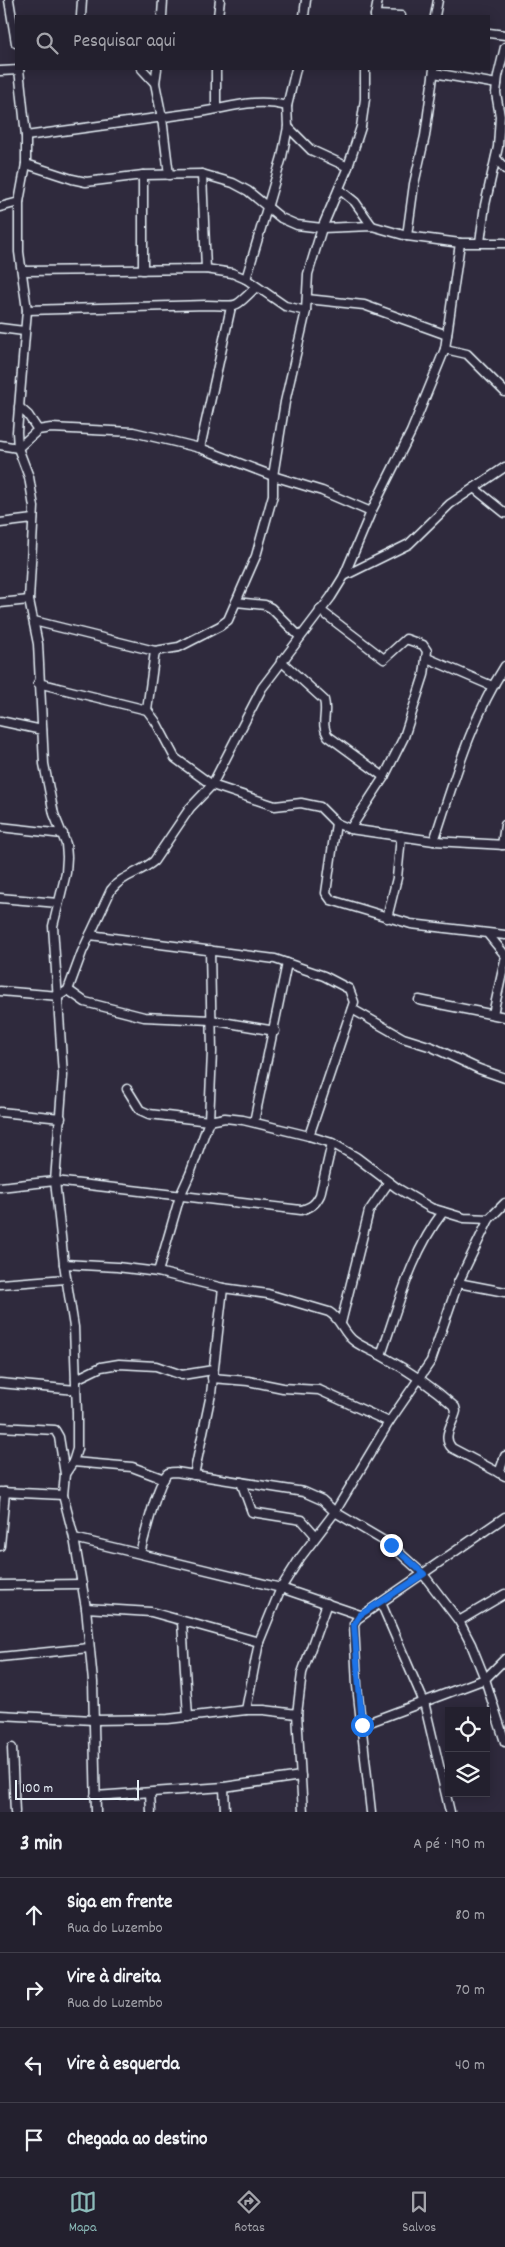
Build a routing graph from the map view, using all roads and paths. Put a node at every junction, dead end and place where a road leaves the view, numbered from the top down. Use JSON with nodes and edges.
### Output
{"nodes":[{"id":1,"x":9,"y":0,"type":"edge"},
{"id":2,"x":82,"y":0,"type":"edge"},
{"id":3,"x":163,"y":0,"type":"edge"},
{"id":4,"x":220,"y":0,"type":"edge"},
{"id":5,"x":306,"y":0,"type":"edge"},
{"id":6,"x":378,"y":0,"type":"edge"},
{"id":7,"x":438,"y":0,"type":"edge"},
{"id":8,"x":81,"y":15,"type":"edge"},
{"id":9,"x":162,"y":15,"type":"edge"},
{"id":10,"x":218,"y":15,"type":"edge"},
{"id":11,"x":304,"y":15,"type":"edge"},
{"id":12,"x":375,"y":15,"type":"edge"},
{"id":13,"x":435,"y":15,"type":"edge"},
{"id":14,"x":490,"y":33,"type":"edge"},
{"id":15,"x":505,"y":35,"type":"edge"},
{"id":16,"x":15,"y":37,"type":"edge"},
{"id":17,"x":505,"y":47,"type":"edge"},
{"id":18,"x":15,"y":69,"type":"edge"},
{"id":19,"x":19,"y":70,"type":"edge"},
{"id":20,"x":143,"y":70,"type":"edge"},
{"id":21,"x":157,"y":70,"type":"edge"},
{"id":22,"x":216,"y":70,"type":"edge"},
{"id":23,"x":296,"y":70,"type":"edge"},
{"id":24,"x":365,"y":70,"type":"edge"},
{"id":25,"x":0,"y":71,"type":"edge"},
{"id":26,"x":434,"y":71,"type":"edge"},
{"id":27,"x":155,"y":83,"type":"junction"},
{"id":28,"x":497,"y":84,"type":"junction"},
{"id":29,"x":288,"y":106,"type":"junction"},
{"id":30,"x":216,"y":108,"type":"junction"},
{"id":31,"x":502,"y":116,"type":"edge"},
{"id":32,"x":162,"y":118,"type":"junction"},
{"id":33,"x":288,"y":127,"type":"junction"},
{"id":34,"x":26,"y":136,"type":"junction"},
{"id":35,"x":496,"y":158,"type":"junction"},
{"id":36,"x":26,"y":164,"type":"junction"},
{"id":37,"x":348,"y":167,"type":"junction"},
{"id":38,"x":505,"y":169,"type":"edge"},
{"id":39,"x":202,"y":174,"type":"junction"},
{"id":40,"x":143,"y":175,"type":"junction"},
{"id":41,"x":169,"y":175,"type":"junction"},
{"id":42,"x":339,"y":189,"type":"junction"},
{"id":43,"x":19,"y":202,"type":"junction"},
{"id":44,"x":0,"y":206,"type":"edge"},
{"id":45,"x":268,"y":208,"type":"junction"},
{"id":46,"x":372,"y":226,"type":"junction"},
{"id":47,"x":322,"y":228,"type":"junction"},
{"id":48,"x":407,"y":236,"type":"junction"},
{"id":49,"x":480,"y":242,"type":"junction"},
{"id":50,"x":460,"y":243,"type":"junction"},
{"id":51,"x":505,"y":243,"type":"edge"},
{"id":52,"x":206,"y":269,"type":"junction"},
{"id":53,"x":143,"y":270,"type":"junction"},
{"id":54,"x":23,"y":271,"type":"junction"},
{"id":55,"x":246,"y":279,"type":"junction"},
{"id":56,"x":256,"y":287,"type":"junction"},
{"id":57,"x":306,"y":299,"type":"junction"},
{"id":58,"x":230,"y":307,"type":"junction"},
{"id":59,"x":27,"y":310,"type":"junction"},
{"id":60,"x":306,"y":311,"type":"junction"},
{"id":61,"x":0,"y":328,"type":"edge"},
{"id":62,"x":24,"y":331,"type":"junction"},
{"id":63,"x":447,"y":336,"type":"junction"},
{"id":64,"x":445,"y":349,"type":"junction"},
{"id":65,"x":505,"y":392,"type":"edge"},
{"id":66,"x":19,"y":407,"type":"junction"},
{"id":67,"x":38,"y":430,"type":"junction"},
{"id":68,"x":16,"y":432,"type":"junction"},
{"id":69,"x":2,"y":444,"type":"edge"},
{"id":70,"x":18,"y":448,"type":"junction"},
{"id":71,"x":200,"y":448,"type":"junction"},
{"id":72,"x":505,"y":467,"type":"edge"},
{"id":73,"x":273,"y":476,"type":"junction"},
{"id":74,"x":474,"y":488,"type":"junction"},
{"id":75,"x":371,"y":512,"type":"junction"},
{"id":76,"x":505,"y":513,"type":"edge"},
{"id":77,"x":33,"y":519,"type":"junction"},
{"id":78,"x":0,"y":523,"type":"edge"},
{"id":79,"x":344,"y":576,"type":"junction"},
{"id":80,"x":29,"y":600,"type":"junction"},
{"id":81,"x":236,"y":602,"type":"junction"},
{"id":82,"x":0,"y":603,"type":"edge"},
{"id":83,"x":320,"y":610,"type":"junction"},
{"id":84,"x":34,"y":620,"type":"junction"},
{"id":85,"x":300,"y":637,"type":"junction"},
{"id":86,"x":155,"y":651,"type":"junction"},
{"id":87,"x":427,"y":658,"type":"junction"},
{"id":88,"x":281,"y":661,"type":"junction"},
{"id":89,"x":505,"y":666,"type":"edge"},
{"id":90,"x":38,"y":683,"type":"junction"},
{"id":91,"x":492,"y":686,"type":"junction"},
{"id":92,"x":147,"y":710,"type":"junction"},
{"id":93,"x":0,"y":720,"type":"edge"},
{"id":94,"x":42,"y":730,"type":"junction"},
{"id":95,"x":384,"y":777,"type":"junction"},
{"id":96,"x":212,"y":785,"type":"junction"},
{"id":97,"x":336,"y":823,"type":"junction"},
{"id":98,"x":505,"y":825,"type":"edge"},
{"id":99,"x":0,"y":827,"type":"edge"},
{"id":100,"x":350,"y":829,"type":"junction"},
{"id":101,"x":63,"y":834,"type":"junction"},
{"id":102,"x":401,"y":836,"type":"junction"},
{"id":103,"x":434,"y":840,"type":"junction"},
{"id":104,"x":503,"y":845,"type":"edge"},
{"id":105,"x":0,"y":898,"type":"edge"},
{"id":106,"x":58,"y":903,"type":"junction"},
{"id":107,"x":387,"y":918,"type":"junction"},
{"id":108,"x":488,"y":934,"type":"junction"},
{"id":109,"x":90,"y":935,"type":"junction"},
{"id":110,"x":505,"y":935,"type":"edge"},
{"id":111,"x":210,"y":950,"type":"junction"},
{"id":112,"x":505,"y":955,"type":"edge"},
{"id":113,"x":505,"y":960,"type":"edge"},
{"id":114,"x":287,"y":962,"type":"junction"},
{"id":115,"x":68,"y":990,"type":"junction"},
{"id":116,"x":0,"y":991,"type":"edge"},
{"id":117,"x":59,"y":996,"type":"junction"},
{"id":118,"x":419,"y":1000,"type":"dead end"},
{"id":119,"x":352,"y":1009,"type":"junction"},
{"id":120,"x":493,"y":1014,"type":"junction"},
{"id":121,"x":505,"y":1017,"type":"edge"},
{"id":122,"x":211,"y":1020,"type":"junction"},
{"id":123,"x":274,"y":1031,"type":"junction"},
{"id":124,"x":505,"y":1078,"type":"edge"},
{"id":125,"x":127,"y":1089,"type":"dead end"},
{"id":126,"x":0,"y":1112,"type":"edge"},
{"id":127,"x":61,"y":1118,"type":"junction"},
{"id":128,"x":209,"y":1121,"type":"junction"},
{"id":129,"x":254,"y":1122,"type":"junction"},
{"id":130,"x":309,"y":1136,"type":"junction"},
{"id":131,"x":332,"y":1143,"type":"junction"},
{"id":132,"x":55,"y":1181,"type":"junction"},
{"id":133,"x":388,"y":1182,"type":"junction"},
{"id":134,"x":0,"y":1187,"type":"edge"},
{"id":135,"x":180,"y":1196,"type":"junction"},
{"id":136,"x":505,"y":1203,"type":"edge"},
{"id":137,"x":443,"y":1212,"type":"junction"},
{"id":138,"x":489,"y":1219,"type":"junction"},
{"id":139,"x":64,"y":1264,"type":"junction"},
{"id":140,"x":158,"y":1272,"type":"junction"},
{"id":141,"x":66,"y":1279,"type":"junction"},
{"id":142,"x":458,"y":1283,"type":"junction"},
{"id":143,"x":0,"y":1284,"type":"edge"},
{"id":144,"x":223,"y":1288,"type":"junction"},
{"id":145,"x":505,"y":1292,"type":"edge"},
{"id":146,"x":341,"y":1323,"type":"junction"},
{"id":147,"x":381,"y":1355,"type":"junction"},
{"id":148,"x":213,"y":1374,"type":"junction"},
{"id":149,"x":76,"y":1379,"type":"junction"},
{"id":150,"x":420,"y":1380,"type":"junction"},
{"id":151,"x":0,"y":1383,"type":"edge"},
{"id":152,"x":76,"y":1390,"type":"junction"},
{"id":153,"x":389,"y":1422,"type":"junction"},
{"id":154,"x":0,"y":1427,"type":"edge"},
{"id":155,"x":505,"y":1456,"type":"edge"},
{"id":156,"x":74,"y":1462,"type":"junction"},
{"id":157,"x":65,"y":1474,"type":"junction"},
{"id":158,"x":502,"y":1474,"type":"edge"},
{"id":159,"x":194,"y":1475,"type":"junction"},
{"id":160,"x":164,"y":1480,"type":"junction"},
{"id":161,"x":241,"y":1482,"type":"junction"},
{"id":162,"x":2,"y":1492,"type":"edge"},
{"id":163,"x":63,"y":1495,"type":"junction"},
{"id":164,"x":335,"y":1512,"type":"junction"},
{"id":165,"x":505,"y":1517,"type":"edge"},
{"id":166,"x":316,"y":1536,"type":"junction"},
{"id":167,"x":74,"y":1538,"type":"junction"},
{"id":168,"x":0,"y":1546,"type":"edge"},
{"id":169,"x":140,"y":1553,"type":"junction"},
{"id":170,"x":424,"y":1574,"type":"junction"},
{"id":171,"x":82,"y":1584,"type":"junction"},
{"id":172,"x":0,"y":1585,"type":"edge"},
{"id":173,"x":281,"y":1588,"type":"junction"},
{"id":174,"x":505,"y":1594,"type":"edge"},
{"id":175,"x":327,"y":1603,"type":"junction"},
{"id":176,"x":381,"y":1603,"type":"junction"},
{"id":177,"x":86,"y":1608,"type":"junction"},
{"id":178,"x":360,"y":1615,"type":"junction"},
{"id":179,"x":460,"y":1621,"type":"junction"},
{"id":180,"x":182,"y":1622,"type":"junction"},
{"id":181,"x":260,"y":1642,"type":"junction"},
{"id":182,"x":89,"y":1648,"type":"junction"},
{"id":183,"x":0,"y":1657,"type":"edge"},
{"id":184,"x":505,"y":1659,"type":"edge"},
{"id":185,"x":485,"y":1679,"type":"junction"},
{"id":186,"x":424,"y":1702,"type":"junction"},
{"id":187,"x":246,"y":1710,"type":"junction"},
{"id":188,"x":297,"y":1714,"type":"junction"},
{"id":189,"x":0,"y":1715,"type":"edge"},
{"id":190,"x":188,"y":1717,"type":"junction"},
{"id":191,"x":94,"y":1720,"type":"junction"},
{"id":192,"x":362,"y":1725,"type":"junction"},
{"id":193,"x":505,"y":1742,"type":"edge"},
{"id":194,"x":12,"y":1748,"type":"dead end"},
{"id":195,"x":301,"y":1776,"type":"junction"},
{"id":196,"x":224,"y":1787,"type":"junction"},
{"id":197,"x":150,"y":1793,"type":"junction"},
{"id":198,"x":95,"y":1796,"type":"junction"},
{"id":199,"x":15,"y":1812,"type":"edge"},
{"id":200,"x":96,"y":1812,"type":"edge"},
{"id":201,"x":152,"y":1812,"type":"edge"},
{"id":202,"x":225,"y":1812,"type":"edge"},
{"id":203,"x":302,"y":1812,"type":"edge"},
{"id":204,"x":371,"y":1812,"type":"edge"},
{"id":205,"x":450,"y":1812,"type":"edge"}],
"edges":[{"from":1,"to":16,"type":"street"},
{"from":2,"to":8,"type":"street"},
{"from":3,"to":9,"type":"street"},
{"from":4,"to":10,"type":"street"},
{"from":5,"to":11,"type":"street"},
{"from":6,"to":12,"type":"street"},
{"from":7,"to":13,"type":"street"},
{"from":14,"to":15,"type":"street"},
{"from":17,"to":28,"type":"street"},
{"from":18,"to":25,"type":"street"},
{"from":19,"to":34,"type":"street"},
{"from":20,"to":27,"type":"street"},
{"from":21,"to":27,"type":"street"},
{"from":22,"to":30,"type":"street"},
{"from":23,"to":29,"type":"street"},
{"from":24,"to":37,"type":"street"},
{"from":26,"to":28,"type":"street"},
{"from":26,"to":48,"type":"street"},
{"from":27,"to":32,"type":"street"},
{"from":28,"to":31,"type":"street"},
{"from":29,"to":30,"type":"street"},
{"from":29,"to":33,"type":"street"},
{"from":30,"to":32,"type":"street"},
{"from":31,"to":35,"type":"street"},
{"from":32,"to":34,"type":"street"},
{"from":32,"to":41,"type":"street"},
{"from":33,"to":37,"type":"street"},
{"from":33,"to":45,"type":"street"},
{"from":34,"to":36,"type":"street"},
{"from":35,"to":38,"type":"street"},
{"from":35,"to":49,"type":"street"},
{"from":36,"to":40,"type":"street"},
{"from":36,"to":43,"type":"street"},
{"from":37,"to":42,"type":"street"},
{"from":39,"to":41,"type":"street"},
{"from":39,"to":45,"type":"street"},
{"from":39,"to":52,"type":"street"},
{"from":40,"to":41,"type":"street"},
{"from":40,"to":53,"type":"street"},
{"from":42,"to":46,"type":"street"},
{"from":42,"to":47,"type":"street"},
{"from":43,"to":44,"type":"street"},
{"from":43,"to":54,"type":"street"},
{"from":45,"to":47,"type":"street"},
{"from":45,"to":55,"type":"street"},
{"from":46,"to":47,"type":"street"},
{"from":46,"to":48,"type":"street"},
{"from":47,"to":57,"type":"street"},
{"from":48,"to":50,"type":"street"},
{"from":49,"to":50,"type":"street"},
{"from":49,"to":51,"type":"street"},
{"from":50,"to":63,"type":"street"},
{"from":52,"to":53,"type":"street"},
{"from":52,"to":55,"type":"street"},
{"from":53,"to":54,"type":"street"},
{"from":54,"to":59,"type":"street"},
{"from":55,"to":56,"type":"street"},
{"from":56,"to":58,"type":"street"},
{"from":56,"to":60,"type":"street"},
{"from":57,"to":60,"type":"street"},
{"from":57,"to":63,"type":"street"},
{"from":58,"to":59,"type":"street"},
{"from":58,"to":71,"type":"street"},
{"from":59,"to":62,"type":"street"},
{"from":60,"to":73,"type":"street"},
{"from":61,"to":62,"type":"street"},
{"from":62,"to":66,"type":"street"},
{"from":63,"to":64,"type":"street"},
{"from":64,"to":65,"type":"street"},
{"from":64,"to":75,"type":"street"},
{"from":66,"to":67,"type":"street"},
{"from":66,"to":68,"type":"street"},
{"from":67,"to":70,"type":"street"},
{"from":67,"to":71,"type":"street"},
{"from":68,"to":69,"type":"street"},
{"from":68,"to":70,"type":"street"},
{"from":69,"to":70,"type":"street"},
{"from":70,"to":77,"type":"street"},
{"from":71,"to":73,"type":"street"},
{"from":72,"to":74,"type":"street"},
{"from":73,"to":75,"type":"street"},
{"from":73,"to":81,"type":"street"},
{"from":74,"to":76,"type":"street"},
{"from":74,"to":79,"type":"street"},
{"from":75,"to":79,"type":"street"},
{"from":77,"to":78,"type":"street"},
{"from":77,"to":80,"type":"street"},
{"from":79,"to":83,"type":"street"},
{"from":80,"to":82,"type":"street"},
{"from":80,"to":84,"type":"street"},
{"from":81,"to":85,"type":"street"},
{"from":81,"to":86,"type":"street"},
{"from":83,"to":85,"type":"street"},
{"from":83,"to":87,"type":"street"},
{"from":84,"to":86,"type":"street"},
{"from":84,"to":90,"type":"street"},
{"from":85,"to":88,"type":"street"},
{"from":86,"to":92,"type":"street"},
{"from":87,"to":91,"type":"street"},
{"from":87,"to":95,"type":"street"},
{"from":88,"to":95,"type":"street"},
{"from":88,"to":96,"type":"street"},
{"from":89,"to":91,"type":"street"},
{"from":90,"to":92,"type":"street"},
{"from":90,"to":94,"type":"street"},
{"from":91,"to":103,"type":"street"},
{"from":92,"to":96,"type":"street"},
{"from":93,"to":94,"type":"street"},
{"from":94,"to":101,"type":"street"},
{"from":95,"to":100,"type":"street"},
{"from":96,"to":97,"type":"street"},
{"from":96,"to":109,"type":"street"},
{"from":97,"to":100,"type":"street"},
{"from":97,"to":107,"type":"street"},
{"from":98,"to":104,"type":"street"},
{"from":99,"to":101,"type":"street"},
{"from":100,"to":102,"type":"street"},
{"from":101,"to":106,"type":"street"},
{"from":102,"to":103,"type":"street"},
{"from":102,"to":107,"type":"street"},
{"from":103,"to":104,"type":"street"},
{"from":105,"to":106,"type":"street"},
{"from":106,"to":117,"type":"street"},
{"from":107,"to":108,"type":"street"},
{"from":108,"to":110,"type":"street"},
{"from":108,"to":112,"type":"street"},
{"from":109,"to":111,"type":"street"},
{"from":109,"to":115,"type":"street"},
{"from":111,"to":114,"type":"street"},
{"from":111,"to":122,"type":"street"},
{"from":113,"to":120,"type":"street"},
{"from":114,"to":119,"type":"street"},
{"from":114,"to":123,"type":"street"},
{"from":115,"to":117,"type":"street"},
{"from":115,"to":122,"type":"street"},
{"from":116,"to":117,"type":"street"},
{"from":117,"to":127,"type":"street"},
{"from":118,"to":120,"type":"street"},
{"from":119,"to":124,"type":"street"},
{"from":119,"to":130,"type":"street"},
{"from":120,"to":121,"type":"street"},
{"from":122,"to":123,"type":"street"},
{"from":122,"to":128,"type":"street"},
{"from":123,"to":129,"type":"street"},
{"from":125,"to":128,"type":"street"},
{"from":126,"to":127,"type":"street"},
{"from":127,"to":132,"type":"street"},
{"from":128,"to":129,"type":"street"},
{"from":128,"to":135,"type":"street"},
{"from":129,"to":130,"type":"street"},
{"from":130,"to":131,"type":"street"},
{"from":131,"to":133,"type":"street"},
{"from":131,"to":135,"type":"street"},
{"from":132,"to":134,"type":"street"},
{"from":132,"to":135,"type":"street"},
{"from":132,"to":139,"type":"street"},
{"from":133,"to":137,"type":"street"},
{"from":133,"to":146,"type":"street"},
{"from":135,"to":140,"type":"street"},
{"from":136,"to":138,"type":"street"},
{"from":137,"to":138,"type":"street"},
{"from":137,"to":147,"type":"street"},
{"from":138,"to":142,"type":"street"},
{"from":139,"to":140,"type":"street"},
{"from":139,"to":141,"type":"street"},
{"from":140,"to":144,"type":"street"},
{"from":141,"to":143,"type":"street"},
{"from":141,"to":149,"type":"street"},
{"from":142,"to":145,"type":"street"},
{"from":142,"to":150,"type":"street"},
{"from":144,"to":146,"type":"street"},
{"from":144,"to":148,"type":"street"},
{"from":146,"to":147,"type":"street"},
{"from":147,"to":150,"type":"street"},
{"from":148,"to":149,"type":"street"},
{"from":148,"to":153,"type":"street"},
{"from":148,"to":159,"type":"street"},
{"from":149,"to":152,"type":"street"},
{"from":150,"to":153,"type":"street"},
{"from":150,"to":158,"type":"street"},
{"from":151,"to":152,"type":"street"},
{"from":152,"to":156,"type":"street"},
{"from":153,"to":164,"type":"street"},
{"from":154,"to":157,"type":"street"},
{"from":155,"to":158,"type":"street"},
{"from":156,"to":157,"type":"street"},
{"from":156,"to":160,"type":"street"},
{"from":157,"to":163,"type":"street"},
{"from":159,"to":160,"type":"street"},
{"from":159,"to":161,"type":"street"},
{"from":160,"to":169,"type":"street"},
{"from":161,"to":164,"type":"street"},
{"from":161,"to":166,"type":"street"},
{"from":162,"to":163,"type":"street"},
{"from":162,"to":168,"type":"street"},
{"from":163,"to":167,"type":"street"},
{"from":164,"to":166,"type":"street"},
{"from":164,"to":170,"type":"street"},
{"from":165,"to":170,"type":"street"},
{"from":166,"to":173,"type":"street"},
{"from":167,"to":169,"type":"street"},
{"from":167,"to":171,"type":"street"},
{"from":169,"to":173,"type":"street"},
{"from":170,"to":176,"type":"street"},
{"from":170,"to":179,"type":"street"},
{"from":171,"to":172,"type":"street"},
{"from":171,"to":177,"type":"street"},
{"from":173,"to":175,"type":"street"},
{"from":173,"to":181,"type":"street"},
{"from":174,"to":179,"type":"street"},
{"from":175,"to":178,"type":"street"},
{"from":175,"to":188,"type":"street"},
{"from":176,"to":178,"type":"street"},
{"from":176,"to":186,"type":"street"},
{"from":177,"to":180,"type":"street"},
{"from":177,"to":182,"type":"street"},
{"from":178,"to":192,"type":"street"},
{"from":179,"to":185,"type":"street"},
{"from":180,"to":181,"type":"street"},
{"from":180,"to":190,"type":"street"},
{"from":181,"to":187,"type":"street"},
{"from":182,"to":183,"type":"street"},
{"from":182,"to":191,"type":"street"},
{"from":184,"to":185,"type":"street"},
{"from":185,"to":186,"type":"street"},
{"from":185,"to":193,"type":"street"},
{"from":186,"to":192,"type":"street"},
{"from":186,"to":205,"type":"street"},
{"from":187,"to":188,"type":"street"},
{"from":187,"to":190,"type":"street"},
{"from":188,"to":195,"type":"street"},
{"from":189,"to":191,"type":"street"},
{"from":190,"to":191,"type":"street"},
{"from":191,"to":198,"type":"street"},
{"from":192,"to":204,"type":"street"},
{"from":194,"to":199,"type":"street"},
{"from":195,"to":196,"type":"street"},
{"from":195,"to":203,"type":"street"},
{"from":196,"to":197,"type":"street"},
{"from":196,"to":202,"type":"street"},
{"from":197,"to":198,"type":"street"},
{"from":197,"to":201,"type":"street"},
{"from":198,"to":200,"type":"street"}]}
